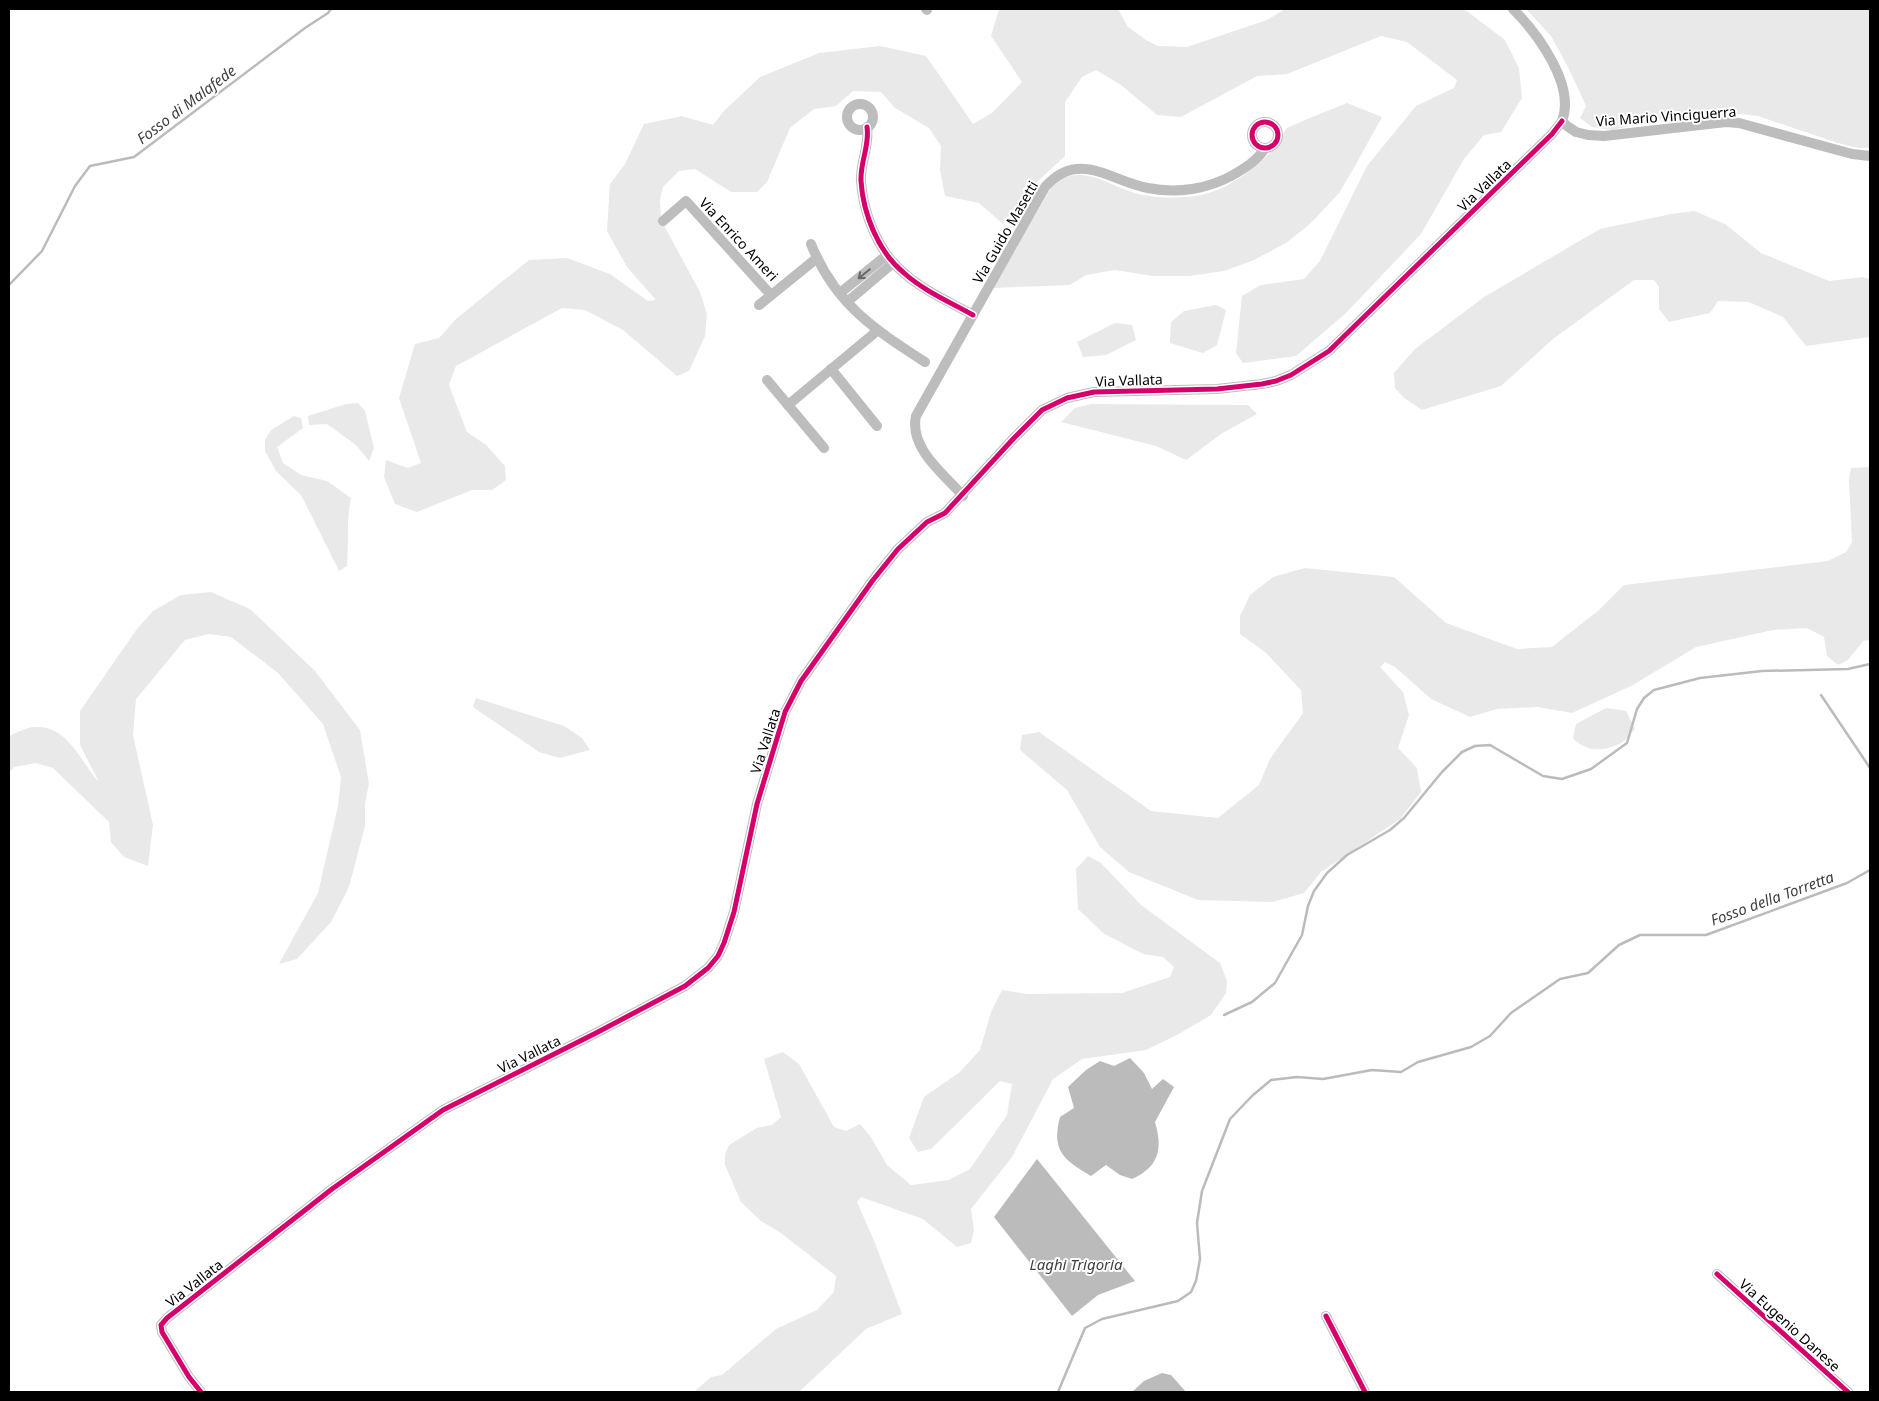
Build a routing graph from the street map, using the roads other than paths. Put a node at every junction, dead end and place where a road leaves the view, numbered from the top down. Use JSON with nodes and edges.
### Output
{"nodes":[{"id":1,"x":1512,"y":9,"type":"edge"},
{"id":2,"x":1562,"y":120,"type":"junction"},
{"id":3,"x":867,"y":127,"type":"dead end"},
{"id":4,"x":1265,"y":148,"type":"dead end"},
{"id":5,"x":1870,"y":156,"type":"edge"},
{"id":6,"x":663,"y":221,"type":"dead end"},
{"id":7,"x":811,"y":244,"type":"dead end"},
{"id":8,"x":817,"y":258,"type":"junction"},
{"id":9,"x":890,"y":259,"type":"junction"},
{"id":10,"x":840,"y":293,"type":"junction"},
{"id":11,"x":771,"y":295,"type":"junction"},
{"id":12,"x":847,"y":302,"type":"junction"},
{"id":13,"x":759,"y":305,"type":"dead end"},
{"id":14,"x":973,"y":315,"type":"junction"},
{"id":15,"x":877,"y":331,"type":"junction"},
{"id":16,"x":925,"y":362,"type":"dead end"},
{"id":17,"x":831,"y":369,"type":"junction"},
{"id":18,"x":767,"y":380,"type":"dead end"},
{"id":19,"x":788,"y":405,"type":"junction"},
{"id":20,"x":877,"y":426,"type":"dead end"},
{"id":21,"x":824,"y":448,"type":"dead end"},
{"id":22,"x":962,"y":496,"type":"junction"},
{"id":23,"x":1717,"y":1274,"type":"dead end"},
{"id":24,"x":1326,"y":1316,"type":"dead end"},
{"id":25,"x":201,"y":1392,"type":"edge"},
{"id":26,"x":1365,"y":1392,"type":"edge"},
{"id":27,"x":1848,"y":1392,"type":"edge"}],
"edges":[{"from":1,"to":2,"type":"street"},
{"from":2,"to":5,"type":"street","name":"Via Mario Vinciguerra"},
{"from":2,"to":22,"type":"street","name":"Via Vallata"},
{"from":3,"to":9,"type":"street"},
{"from":4,"to":14,"type":"street","name":"Via Guido Masetti"},
{"from":6,"to":11,"type":"street","name":"Via Enrico Ameri"},
{"from":7,"to":8,"type":"street"},
{"from":8,"to":10,"type":"street"},
{"from":8,"to":11,"type":"street"},
{"from":9,"to":10,"type":"street","one_way":true},
{"from":9,"to":12,"type":"street"},
{"from":9,"to":14,"type":"street"},
{"from":10,"to":12,"type":"street"},
{"from":11,"to":13,"type":"street"},
{"from":12,"to":15,"type":"street"},
{"from":14,"to":22,"type":"street","name":"Via Guido Masetti"},
{"from":15,"to":16,"type":"street"},
{"from":15,"to":17,"type":"street"},
{"from":17,"to":19,"type":"street"},
{"from":17,"to":20,"type":"street"},
{"from":18,"to":19,"type":"street"},
{"from":19,"to":21,"type":"street"},
{"from":22,"to":25,"type":"street","name":"Via Vallata"},
{"from":23,"to":27,"type":"street","name":"Via Eugenio Danese"},
{"from":24,"to":26,"type":"street"}]}
